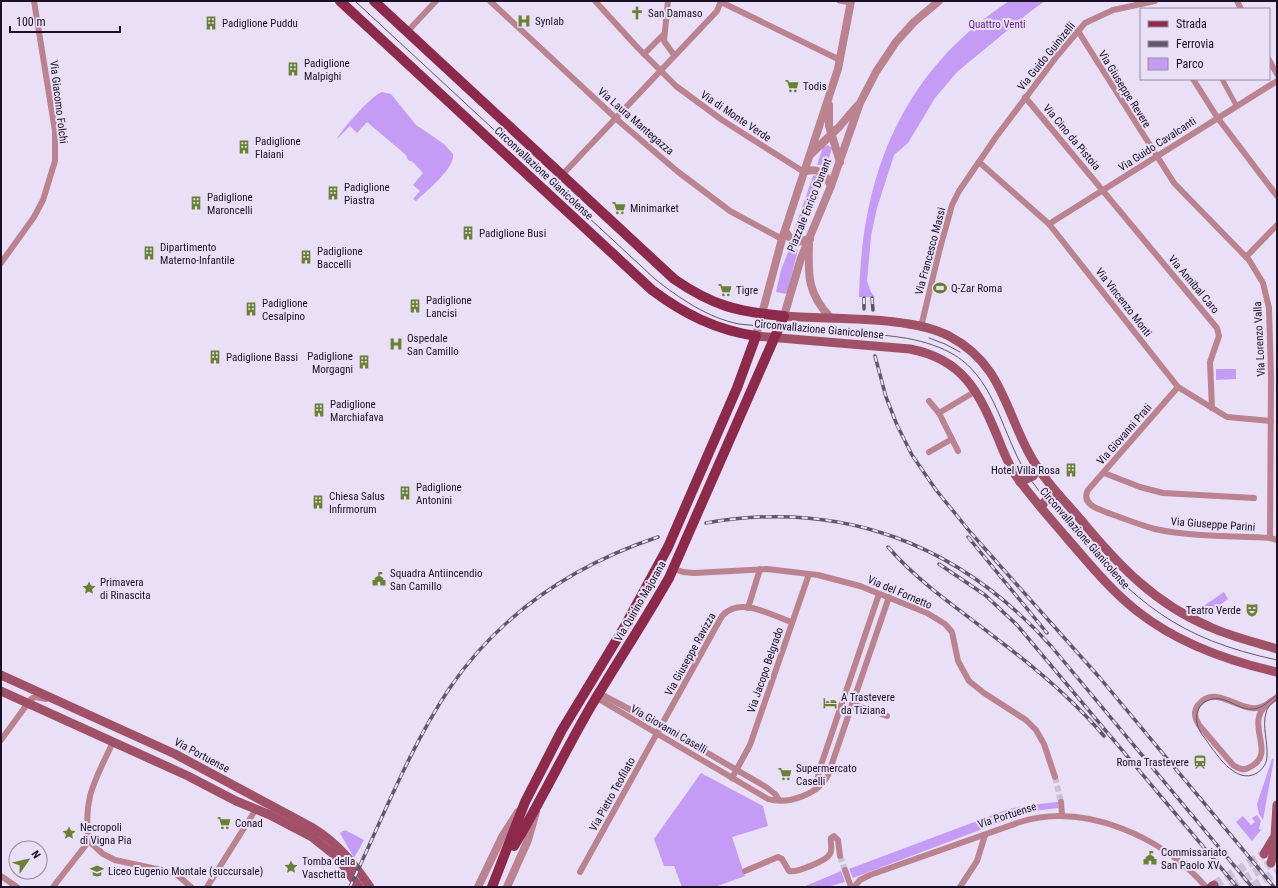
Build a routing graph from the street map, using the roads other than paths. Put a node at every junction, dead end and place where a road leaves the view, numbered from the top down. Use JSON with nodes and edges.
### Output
{"nodes":[{"id":1,"x":34,"y":1,"type":"edge"},
{"id":2,"x":340,"y":1,"type":"edge"},
{"id":3,"x":374,"y":1,"type":"edge"},
{"id":4,"x":436,"y":1,"type":"edge"},
{"id":5,"x":490,"y":1,"type":"edge"},
{"id":6,"x":594,"y":1,"type":"edge"},
{"id":7,"x":668,"y":1,"type":"edge"},
{"id":8,"x":839,"y":1,"type":"edge"},
{"id":9,"x":939,"y":1,"type":"edge"},
{"id":10,"x":1155,"y":1,"type":"edge"},
{"id":11,"x":721,"y":2,"type":"edge"},
{"id":12,"x":851,"y":2,"type":"edge"},
{"id":13,"x":1146,"y":3,"type":"junction"},
{"id":14,"x":1149,"y":8,"type":"edge"},
{"id":15,"x":1078,"y":31,"type":"junction"},
{"id":16,"x":407,"y":32,"type":"junction"},
{"id":17,"x":664,"y":34,"type":"junction"},
{"id":18,"x":644,"y":54,"type":"junction"},
{"id":19,"x":674,"y":55,"type":"junction"},
{"id":20,"x":840,"y":60,"type":"junction"},
{"id":21,"x":1270,"y":62,"type":"edge"},
{"id":22,"x":660,"y":71,"type":"junction"},
{"id":23,"x":1277,"y":74,"type":"edge"},
{"id":24,"x":1194,"y":80,"type":"edge"},
{"id":25,"x":1223,"y":80,"type":"edge"},
{"id":26,"x":1277,"y":80,"type":"edge"},
{"id":27,"x":830,"y":96,"type":"junction"},
{"id":28,"x":1025,"y":98,"type":"junction"},
{"id":29,"x":860,"y":103,"type":"junction"},
{"id":30,"x":1236,"y":105,"type":"junction"},
{"id":31,"x":829,"y":112,"type":"junction"},
{"id":32,"x":1217,"y":117,"type":"junction"},
{"id":33,"x":615,"y":118,"type":"junction"},
{"id":34,"x":846,"y":119,"type":"junction"},
{"id":35,"x":831,"y":135,"type":"junction"},
{"id":36,"x":810,"y":155,"type":"junction"},
{"id":37,"x":1156,"y":157,"type":"junction"},
{"id":38,"x":840,"y":162,"type":"junction"},
{"id":39,"x":979,"y":162,"type":"junction"},
{"id":40,"x":804,"y":172,"type":"junction"},
{"id":41,"x":562,"y":175,"type":"junction"},
{"id":42,"x":831,"y":186,"type":"junction"},
{"id":43,"x":1103,"y":190,"type":"junction"},
{"id":44,"x":1277,"y":196,"type":"edge"},
{"id":45,"x":1048,"y":224,"type":"junction"},
{"id":46,"x":1277,"y":225,"type":"edge"},
{"id":47,"x":783,"y":235,"type":"junction"},
{"id":48,"x":810,"y":239,"type":"junction"},
{"id":49,"x":1246,"y":257,"type":"junction"},
{"id":50,"x":1,"y":263,"type":"edge"},
{"id":51,"x":761,"y":314,"type":"junction"},
{"id":52,"x":784,"y":316,"type":"junction"},
{"id":53,"x":831,"y":318,"type":"junction"},
{"id":54,"x":921,"y":327,"type":"junction"},
{"id":55,"x":756,"y":336,"type":"junction"},
{"id":56,"x":776,"y":338,"type":"junction"},
{"id":57,"x":1274,"y":377,"type":"edge"},
{"id":58,"x":1178,"y":387,"type":"junction"},
{"id":59,"x":976,"y":391,"type":"junction"},
{"id":60,"x":929,"y":401,"type":"dead end"},
{"id":61,"x":1212,"y":408,"type":"junction"},
{"id":62,"x":939,"y":413,"type":"junction"},
{"id":63,"x":1271,"y":421,"type":"junction"},
{"id":64,"x":952,"y":439,"type":"junction"},
{"id":65,"x":958,"y":451,"type":"dead end"},
{"id":66,"x":929,"y":452,"type":"dead end"},
{"id":67,"x":1038,"y":468,"type":"junction"},
{"id":68,"x":1104,"y":473,"type":"junction"},
{"id":69,"x":1020,"y":482,"type":"junction"},
{"id":70,"x":1059,"y":495,"type":"junction"},
{"id":71,"x":1086,"y":496,"type":"joint"},
{"id":72,"x":1254,"y":498,"type":"dead end"},
{"id":73,"x":1041,"y":507,"type":"junction"},
{"id":74,"x":1274,"y":538,"type":"edge"},
{"id":75,"x":668,"y":547,"type":"junction"},
{"id":76,"x":674,"y":569,"type":"junction"},
{"id":77,"x":760,"y":569,"type":"junction"},
{"id":78,"x":809,"y":574,"type":"junction"},
{"id":79,"x":879,"y":594,"type":"junction"},
{"id":80,"x":889,"y":597,"type":"junction"},
{"id":81,"x":640,"y":599,"type":"junction"},
{"id":82,"x":748,"y":608,"type":"junction"},
{"id":83,"x":647,"y":618,"type":"junction"},
{"id":84,"x":792,"y":622,"type":"junction"},
{"id":85,"x":1277,"y":649,"type":"edge"},
{"id":86,"x":1274,"y":672,"type":"edge"},
{"id":87,"x":1,"y":675,"type":"edge"},
{"id":88,"x":585,"y":690,"type":"junction"},
{"id":89,"x":1,"y":691,"type":"edge"},
{"id":90,"x":598,"y":695,"type":"junction"},
{"id":91,"x":1277,"y":697,"type":"edge"},
{"id":92,"x":60,"y":702,"type":"junction"},
{"id":93,"x":28,"y":703,"type":"junction"},
{"id":94,"x":852,"y":704,"type":"junction"},
{"id":95,"x":1267,"y":704,"type":"junction"},
{"id":96,"x":840,"y":708,"type":"junction"},
{"id":97,"x":1249,"y":708,"type":"junction"},
{"id":98,"x":850,"y":711,"type":"junction"},
{"id":99,"x":887,"y":716,"type":"dead end"},
{"id":100,"x":1258,"y":720,"type":"junction"},
{"id":101,"x":661,"y":726,"type":"junction"},
{"id":102,"x":656,"y":734,"type":"junction"},
{"id":103,"x":2,"y":736,"type":"edge"},
{"id":104,"x":113,"y":742,"type":"junction"},
{"id":105,"x":736,"y":770,"type":"junction"},
{"id":106,"x":1055,"y":776,"type":"tunnel mouth"},
{"id":107,"x":732,"y":778,"type":"junction"},
{"id":108,"x":816,"y":788,"type":"junction"},
{"id":109,"x":779,"y":800,"type":"junction"},
{"id":110,"x":525,"y":802,"type":"junction"},
{"id":111,"x":1061,"y":802,"type":"tunnel mouth"},
{"id":112,"x":1277,"y":805,"type":"edge"},
{"id":113,"x":537,"y":808,"type":"junction"},
{"id":114,"x":256,"y":809,"type":"junction"},
{"id":115,"x":1062,"y":815,"type":"junction"},
{"id":116,"x":985,"y":835,"type":"junction"},
{"id":117,"x":1276,"y":838,"type":"edge"},
{"id":118,"x":89,"y":841,"type":"junction"},
{"id":119,"x":840,"y":856,"type":"tunnel mouth"},
{"id":120,"x":1275,"y":856,"type":"edge"},
{"id":121,"x":502,"y":864,"type":"junction"},
{"id":122,"x":845,"y":870,"type":"tunnel mouth"},
{"id":123,"x":745,"y":871,"type":"dead end"},
{"id":124,"x":580,"y":872,"type":"dead end"},
{"id":125,"x":1,"y":876,"type":"edge"},
{"id":126,"x":1210,"y":886,"type":"edge"},
{"id":127,"x":17,"y":887,"type":"edge"},
{"id":128,"x":53,"y":887,"type":"edge"},
{"id":129,"x":191,"y":887,"type":"edge"},
{"id":130,"x":208,"y":887,"type":"edge"},
{"id":131,"x":359,"y":887,"type":"edge"},
{"id":132,"x":370,"y":887,"type":"edge"},
{"id":133,"x":478,"y":887,"type":"edge"},
{"id":134,"x":492,"y":887,"type":"edge"},
{"id":135,"x":507,"y":887,"type":"edge"},
{"id":136,"x":853,"y":887,"type":"edge"},
{"id":137,"x":960,"y":887,"type":"edge"}],
"edges":[{"from":1,"to":50,"type":"street","name":"Via Giacomo Folchi"},
{"from":2,"to":55,"type":"main road","name":"Circonvallazione Gianicolense"},
{"from":3,"to":16,"type":"main road","name":"Circonvallazione Gianicolense"},
{"from":4,"to":16,"type":"street"},
{"from":5,"to":33,"type":"street","name":"Via Laura Mantegazza"},
{"from":6,"to":18,"type":"street"},
{"from":7,"to":17,"type":"street"},
{"from":8,"to":12,"type":"street"},
{"from":9,"to":29,"type":"street"},
{"from":10,"to":13,"type":"street","name":"Via Guido Guinizelli"},
{"from":11,"to":19,"type":"street"},
{"from":11,"to":20,"type":"street"},
{"from":12,"to":20,"type":"street"},
{"from":13,"to":14,"type":"street"},
{"from":13,"to":15,"type":"street","name":"Via Guido Guinizelli"},
{"from":15,"to":28,"type":"street","name":"Via Guido Guinizelli"},
{"from":15,"to":37,"type":"street","name":"Via Giuseppe Revere"},
{"from":16,"to":41,"type":"main road","name":"Circonvallazione Gianicolense"},
{"from":17,"to":18,"type":"street"},
{"from":17,"to":19,"type":"street"},
{"from":18,"to":22,"type":"street","name":"Via di Monte Verde"},
{"from":19,"to":22,"type":"street"},
{"from":20,"to":27,"type":"street"},
{"from":21,"to":23,"type":"street"},
{"from":22,"to":33,"type":"street"},
{"from":22,"to":40,"type":"street","name":"Via di Monte Verde"},
{"from":24,"to":32,"type":"street"},
{"from":25,"to":30,"type":"street"},
{"from":26,"to":30,"type":"street","name":"Via Guido Cavalcanti"},
{"from":27,"to":31,"type":"street"},
{"from":27,"to":36,"type":"street","name":"Piazzale Enrico Dunant"},
{"from":28,"to":39,"type":"street","name":"Via Guido Guinizelli"},
{"from":28,"to":43,"type":"street","name":"Via Cino da Pistoia"},
{"from":29,"to":34,"type":"street"},
{"from":29,"to":38,"type":"street","name":"Piazzale Enrico Dunant"},
{"from":30,"to":32,"type":"street","name":"Via Guido Cavalcanti"},
{"from":31,"to":34,"type":"street"},
{"from":31,"to":35,"type":"street"},
{"from":32,"to":37,"type":"street","name":"Via Guido Cavalcanti"},
{"from":32,"to":44,"type":"street"},
{"from":33,"to":41,"type":"street"},
{"from":33,"to":47,"type":"street","name":"Via Laura Mantegazza"},
{"from":34,"to":35,"type":"street"},
{"from":35,"to":36,"type":"street"},
{"from":35,"to":38,"type":"street"},
{"from":36,"to":40,"type":"street","name":"Piazzale Enrico Dunant"},
{"from":37,"to":43,"type":"street","name":"Via Guido Cavalcanti"},
{"from":37,"to":49,"type":"street","name":"Via Lorenzo Valla"},
{"from":38,"to":42,"type":"street","name":"Piazzale Enrico Dunant"},
{"from":39,"to":45,"type":"street","name":"Via Vincenzo Monti"},
{"from":39,"to":54,"type":"street","name":"Via Francesco Massi"},
{"from":40,"to":42,"type":"street"},
{"from":40,"to":47,"type":"street","name":"Piazzale Enrico Dunant"},
{"from":41,"to":51,"type":"main road","name":"Circonvallazione Gianicolense"},
{"from":42,"to":48,"type":"street","name":"Piazzale Enrico Dunant"},
{"from":43,"to":45,"type":"street","name":"Via Guido Cavalcanti"},
{"from":43,"to":61,"type":"street","name":"Via Annibal Caro"},
{"from":45,"to":58,"type":"street","name":"Via Vincenzo Monti"},
{"from":46,"to":49,"type":"street"},
{"from":47,"to":48,"type":"street"},
{"from":47,"to":51,"type":"street","name":"Piazzale Enrico Dunant"},
{"from":48,"to":52,"type":"street","name":"Piazzale Enrico Dunant"},
{"from":48,"to":53,"type":"street"},
{"from":49,"to":57,"type":"street","name":"Via Lorenzo Valla"},
{"from":51,"to":52,"type":"main road","name":"Circonvallazione Gianicolense"},
{"from":51,"to":55,"type":"street","name":"Piazzale Enrico Dunant"},
{"from":52,"to":53,"type":"main road","name":"Circonvallazione Gianicolense"},
{"from":52,"to":56,"type":"main road","name":"Piazzale Enrico Dunant"},
{"from":53,"to":54,"type":"main road","name":"Circonvallazione Gianicolense"},
{"from":54,"to":67,"type":"main road","name":"Circonvallazione Gianicolense"},
{"from":55,"to":56,"type":"main road","name":"Circonvallazione Gianicolense"},
{"from":55,"to":75,"type":"main road","name":"Via Quirino Majorana"},
{"from":56,"to":59,"type":"main road","name":"Circonvallazione Gianicolense"},
{"from":56,"to":76,"type":"main road","name":"Via Quirino Majorana"},
{"from":57,"to":63,"type":"street","name":"Via Lorenzo Valla"},
{"from":58,"to":61,"type":"street","name":"Via Vincenzo Monti"},
{"from":58,"to":68,"type":"street","name":"Via Giovanni Prati"},
{"from":59,"to":62,"type":"street"},
{"from":59,"to":69,"type":"main road","name":"Circonvallazione Gianicolense"},
{"from":60,"to":62,"type":"street"},
{"from":61,"to":63,"type":"street","name":"Via Vincenzo Monti"},
{"from":62,"to":64,"type":"street"},
{"from":63,"to":74,"type":"street","name":"Via Lorenzo Valla"},
{"from":64,"to":65,"type":"street"},
{"from":64,"to":66,"type":"street"},
{"from":67,"to":69,"type":"main road"},
{"from":67,"to":70,"type":"main road","name":"Circonvallazione Gianicolense"},
{"from":68,"to":71,"type":"street","name":"Via Giovanni Prati"},
{"from":68,"to":72,"type":"street"},
{"from":69,"to":73,"type":"main road","name":"Circonvallazione Gianicolense"},
{"from":70,"to":73,"type":"main road"},
{"from":70,"to":85,"type":"main road","name":"Circonvallazione Gianicolense"},
{"from":71,"to":74,"type":"street","name":"Via Giuseppe Parini"},
{"from":73,"to":86,"type":"main road","name":"Circonvallazione Gianicolense"},
{"from":75,"to":76,"type":"main road"},
{"from":75,"to":81,"type":"main road","name":"Via Quirino Majorana"},
{"from":76,"to":77,"type":"street","name":"Via del Fornetto"},
{"from":76,"to":83,"type":"main road","name":"Via Quirino Majorana"},
{"from":77,"to":78,"type":"street","name":"Via del Fornetto"},
{"from":77,"to":82,"type":"street"},
{"from":78,"to":79,"type":"street","name":"Via del Fornetto"},
{"from":78,"to":84,"type":"street","name":"Via Jacopo Belgrado"},
{"from":79,"to":80,"type":"street","name":"Via del Fornetto"},
{"from":79,"to":96,"type":"street"},
{"from":80,"to":94,"type":"street"},
{"from":80,"to":106,"type":"street","name":"Via del Fornetto"},
{"from":81,"to":83,"type":"main road"},
{"from":81,"to":88,"type":"main road","name":"Via Quirino Majorana"},
{"from":82,"to":84,"type":"street","name":"Via Giuseppe Ravizza"},
{"from":82,"to":101,"type":"street","name":"Via Giuseppe Ravizza"},
{"from":83,"to":90,"type":"main road","name":"Via Quirino Majorana"},
{"from":84,"to":105,"type":"street","name":"Via Jacopo Belgrado"},
{"from":87,"to":92,"type":"main road","name":"Via Portuense"},
{"from":88,"to":90,"type":"main road"},
{"from":88,"to":110,"type":"main road","name":"Via Quirino Majorana"},
{"from":89,"to":93,"type":"main road"},
{"from":90,"to":101,"type":"street","name":"Via Giovanni Caselli"},
{"from":90,"to":102,"type":"street","name":"Via Giovanni Caselli"},
{"from":90,"to":113,"type":"main road","name":"Via Quirino Majorana"},
{"from":91,"to":95,"type":"street"},
{"from":92,"to":93,"type":"street"},
{"from":92,"to":132,"type":"main road","name":"Via Portuense"},
{"from":93,"to":103,"type":"street"},
{"from":93,"to":104,"type":"main road"},
{"from":94,"to":98,"type":"street"},
{"from":94,"to":99,"type":"street"},
{"from":95,"to":97,"type":"street"},
{"from":95,"to":100,"type":"street"},
{"from":96,"to":98,"type":"street"},
{"from":96,"to":108,"type":"street"},
{"from":97,"to":100,"type":"street"},
{"from":97,"to":100,"type":"street"},
{"from":98,"to":108,"type":"street"},
{"from":101,"to":102,"type":"street","name":"Via Pietro Teofilato"},
{"from":101,"to":105,"type":"street","name":"Via Giovanni Caselli"},
{"from":102,"to":107,"type":"street","name":"Via Giovanni Caselli"},
{"from":102,"to":124,"type":"street","name":"Via Pietro Teofilato"},
{"from":104,"to":114,"type":"main road"},
{"from":104,"to":118,"type":"street"},
{"from":105,"to":107,"type":"street"},
{"from":105,"to":109,"type":"street","name":"Via Giovanni Caselli"},
{"from":107,"to":109,"type":"street","name":"Via Giovanni Caselli"},
{"from":108,"to":109,"type":"street"},
{"from":110,"to":121,"type":"main road","name":"Via Quirino Majorana"},
{"from":110,"to":133,"type":"street","name":"Via Quirino Majorana"},
{"from":111,"to":115,"type":"street"},
{"from":112,"to":117,"type":"main road"},
{"from":113,"to":121,"type":"main road","name":"Via Quirino Majorana"},
{"from":113,"to":135,"type":"street"},
{"from":114,"to":130,"type":"street"},
{"from":114,"to":131,"type":"main road"},
{"from":115,"to":116,"type":"street","name":"Via Portuense"},
{"from":115,"to":126,"type":"street","name":"Via Portuense"},
{"from":116,"to":136,"type":"street","name":"Via Portuense"},
{"from":116,"to":137,"type":"street"},
{"from":117,"to":120,"type":"main road"},
{"from":117,"to":120,"type":"main road"},
{"from":118,"to":128,"type":"street"},
{"from":118,"to":129,"type":"street"},
{"from":119,"to":123,"type":"street"},
{"from":121,"to":134,"type":"main road","name":"Via Quirino Majorana"},
{"from":122,"to":136,"type":"street"},
{"from":125,"to":127,"type":"street"}]}
